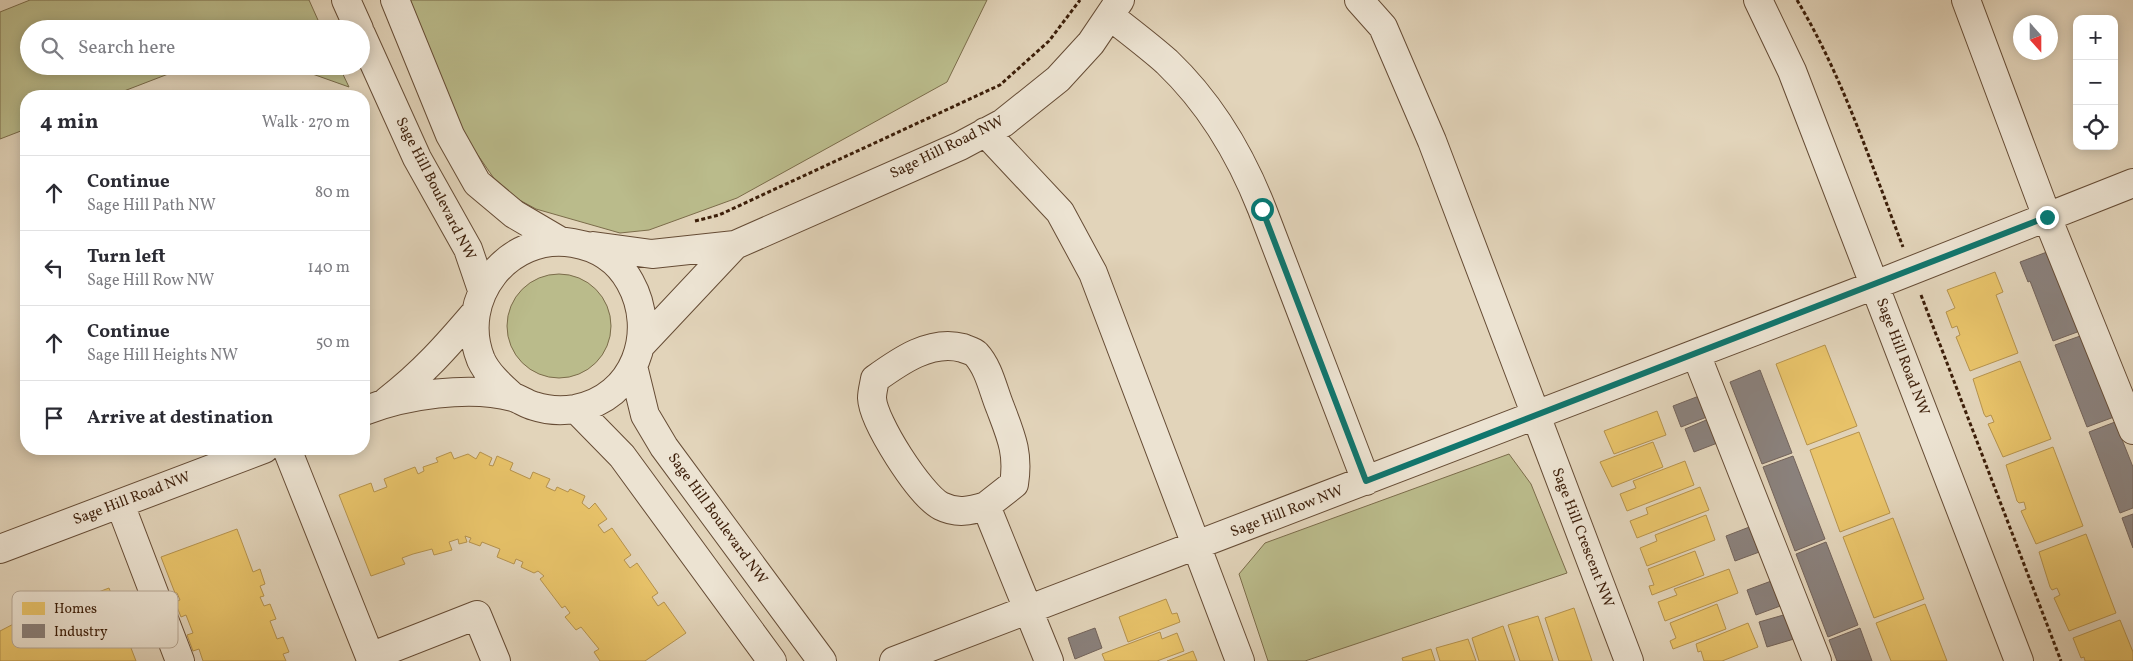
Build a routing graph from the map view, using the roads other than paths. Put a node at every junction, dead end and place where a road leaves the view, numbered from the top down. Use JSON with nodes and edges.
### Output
{"nodes":[{"id":1,"x":346,"y":0,"type":"edge"},
{"id":2,"x":395,"y":0,"type":"edge"},
{"id":3,"x":1358,"y":0,"type":"edge"},
{"id":4,"x":1758,"y":0,"type":"edge"},
{"id":5,"x":1966,"y":0,"type":"edge"},
{"id":6,"x":1115,"y":8,"type":"edge"},
{"id":7,"x":355,"y":20,"type":"edge"},
{"id":8,"x":370,"y":54,"type":"edge"},
{"id":9,"x":984,"y":132,"type":"junction"},
{"id":10,"x":2133,"y":183,"type":"edge"},
{"id":11,"x":2047,"y":217,"type":"junction"},
{"id":12,"x":573,"y":243,"type":"junction"},
{"id":13,"x":735,"y":245,"type":"junction"},
{"id":14,"x":1875,"y":285,"type":"junction"},
{"id":15,"x":478,"y":301,"type":"junction"},
{"id":16,"x":1696,"y":354,"type":"junction"},
{"id":17,"x":637,"y":355,"type":"junction"},
{"id":18,"x":513,"y":397,"type":"junction"},
{"id":19,"x":374,"y":407,"type":"edge"},
{"id":20,"x":576,"y":409,"type":"junction"},
{"id":21,"x":1536,"y":416,"type":"junction"},
{"id":22,"x":2133,"y":430,"type":"edge"},
{"id":23,"x":248,"y":455,"type":"edge"},
{"id":24,"x":289,"y":455,"type":"edge"},
{"id":25,"x":1366,"y":481,"type":"junction"},
{"id":26,"x":120,"y":504,"type":"junction"},
{"id":27,"x":986,"y":506,"type":"junction"},
{"id":28,"x":1198,"y":546,"type":"junction"},
{"id":29,"x":0,"y":550,"type":"edge"},
{"id":30,"x":153,"y":591,"type":"edge"},
{"id":31,"x":1028,"y":610,"type":"junction"},
{"id":32,"x":175,"y":648,"type":"edge"},
{"id":33,"x":180,"y":661,"type":"edge"},
{"id":34,"x":496,"y":661,"type":"edge"},
{"id":35,"x":772,"y":661,"type":"edge"},
{"id":36,"x":822,"y":661,"type":"edge"},
{"id":37,"x":894,"y":661,"type":"edge"},
{"id":38,"x":1049,"y":661,"type":"edge"},
{"id":39,"x":1240,"y":661,"type":"edge"},
{"id":40,"x":1628,"y":661,"type":"edge"},
{"id":41,"x":1817,"y":661,"type":"edge"},
{"id":42,"x":2019,"y":661,"type":"edge"}],
"edges":[{"from":1,"to":7,"type":"street"},
{"from":2,"to":12,"type":"street"},
{"from":3,"to":21,"type":"street","name":"Sage Hill Crescent NW"},
{"from":4,"to":14,"type":"street","name":"Sage Hill Road NW"},
{"from":5,"to":11,"type":"street"},
{"from":6,"to":9,"type":"street","name":"Sage Hill Road NW"},
{"from":6,"to":25,"type":"street"},
{"from":8,"to":15,"type":"street","name":"Sage Hill Boulevard NW"},
{"from":9,"to":13,"type":"street","name":"Sage Hill Road NW"},
{"from":9,"to":28,"type":"street"},
{"from":10,"to":11,"type":"street","name":"Sage Hill Row NW"},
{"from":11,"to":14,"type":"street","name":"Sage Hill Row NW"},
{"from":11,"to":22,"type":"street"},
{"from":12,"to":13,"type":"street","name":"Sage Hill Road NW"},
{"from":12,"to":15,"type":"street"},
{"from":12,"to":17,"type":"street"},
{"from":13,"to":17,"type":"street","name":"Sage Hill Road NW"},
{"from":14,"to":16,"type":"street","name":"Sage Hill Row NW"},
{"from":14,"to":42,"type":"street","name":"Sage Hill Road NW"},
{"from":15,"to":18,"type":"street"},
{"from":15,"to":19,"type":"street"},
{"from":16,"to":21,"type":"street","name":"Sage Hill Row NW"},
{"from":16,"to":41,"type":"street"},
{"from":17,"to":20,"type":"street"},
{"from":17,"to":36,"type":"street","name":"Sage Hill Boulevard NW"},
{"from":18,"to":19,"type":"street"},
{"from":18,"to":20,"type":"street"},
{"from":20,"to":35,"type":"street"},
{"from":21,"to":25,"type":"street","name":"Sage Hill Row NW"},
{"from":21,"to":40,"type":"street","name":"Sage Hill Crescent NW"},
{"from":23,"to":26,"type":"street","name":"Sage Hill Road NW"},
{"from":24,"to":34,"type":"street"},
{"from":25,"to":28,"type":"street","name":"Sage Hill Row NW"},
{"from":26,"to":29,"type":"street","name":"Sage Hill Road NW"},
{"from":26,"to":30,"type":"street"},
{"from":27,"to":27,"type":"street"},
{"from":27,"to":31,"type":"street"},
{"from":28,"to":31,"type":"street","name":"Sage Hill Row NW"},
{"from":28,"to":39,"type":"street"},
{"from":31,"to":37,"type":"street","name":"Sage Hill Row NW"},
{"from":31,"to":38,"type":"street"},
{"from":32,"to":33,"type":"street"}]}
